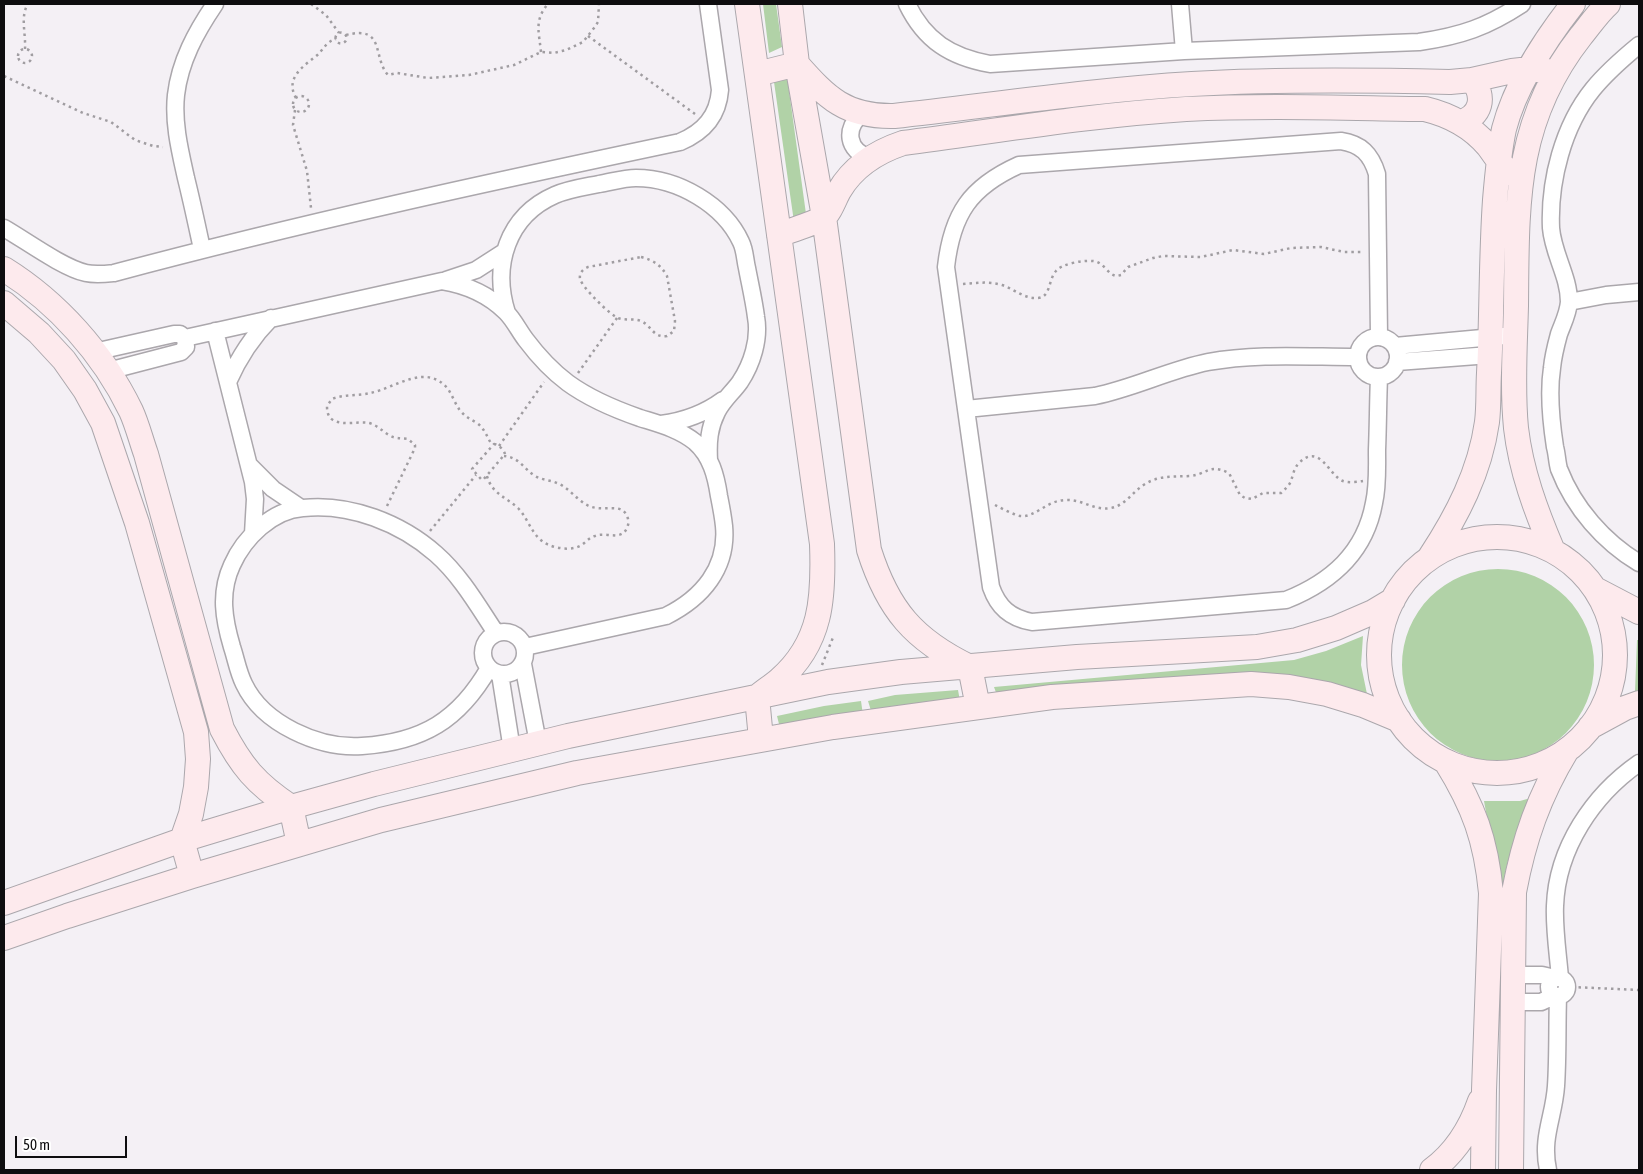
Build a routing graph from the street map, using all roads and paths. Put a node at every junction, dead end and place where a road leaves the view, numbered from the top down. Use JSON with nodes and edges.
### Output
{"nodes":[{"id":1,"x":28,"y":4,"type":"edge"},
{"id":2,"x":215,"y":4,"type":"edge"},
{"id":3,"x":311,"y":4,"type":"edge"},
{"id":4,"x":548,"y":4,"type":"edge"},
{"id":5,"x":599,"y":4,"type":"edge"},
{"id":6,"x":708,"y":4,"type":"edge"},
{"id":7,"x":747,"y":4,"type":"edge"},
{"id":8,"x":790,"y":4,"type":"edge"},
{"id":9,"x":907,"y":4,"type":"edge"},
{"id":10,"x":1180,"y":4,"type":"edge"},
{"id":11,"x":1522,"y":4,"type":"edge"},
{"id":12,"x":1573,"y":4,"type":"edge"},
{"id":13,"x":1608,"y":4,"type":"edge"},
{"id":14,"x":339,"y":33,"type":"junction"},
{"id":15,"x":346,"y":34,"type":"junction"},
{"id":16,"x":588,"y":36,"type":"junction"},
{"id":17,"x":336,"y":39,"type":"junction"},
{"id":18,"x":1639,"y":45,"type":"edge"},
{"id":19,"x":25,"y":49,"type":"junction"},
{"id":20,"x":1184,"y":51,"type":"junction"},
{"id":21,"x":541,"y":52,"type":"junction"},
{"id":22,"x":797,"y":64,"type":"junction"},
{"id":23,"x":1530,"y":69,"type":"junction"},
{"id":24,"x":1556,"y":72,"type":"junction"},
{"id":25,"x":757,"y":74,"type":"junction"},
{"id":26,"x":4,"y":76,"type":"edge"},
{"id":27,"x":1472,"y":80,"type":"junction"},
{"id":28,"x":296,"y":98,"type":"junction"},
{"id":29,"x":295,"y":110,"type":"junction"},
{"id":30,"x":862,"y":114,"type":"junction"},
{"id":31,"x":1460,"y":122,"type":"junction"},
{"id":32,"x":708,"y":123,"type":"junction"},
{"id":33,"x":180,"y":149,"type":"junction"},
{"id":34,"x":870,"y":158,"type":"junction"},
{"id":35,"x":1498,"y":162,"type":"junction"},
{"id":36,"x":1520,"y":178,"type":"junction"},
{"id":37,"x":824,"y":217,"type":"junction"},
{"id":38,"x":312,"y":222,"type":"junction"},
{"id":39,"x":4,"y":228,"type":"edge"},
{"id":40,"x":779,"y":235,"type":"junction"},
{"id":41,"x":202,"y":249,"type":"junction"},
{"id":42,"x":504,"y":252,"type":"junction"},
{"id":43,"x":1378,"y":252,"type":"junction"},
{"id":44,"x":4,"y":269,"type":"edge"},
{"id":45,"x":442,"y":280,"type":"junction"},
{"id":46,"x":948,"y":286,"type":"junction"},
{"id":47,"x":1639,"y":292,"type":"edge"},
{"id":48,"x":1569,"y":302,"type":"junction"},
{"id":49,"x":4,"y":303,"type":"edge"},
{"id":50,"x":507,"y":313,"type":"junction"},
{"id":51,"x":272,"y":317,"type":"junction"},
{"id":52,"x":617,"y":318,"type":"junction"},
{"id":53,"x":215,"y":330,"type":"junction"},
{"id":54,"x":1515,"y":334,"type":"junction"},
{"id":55,"x":1379,"y":336,"type":"junction"},
{"id":56,"x":185,"y":338,"type":"junction"},
{"id":57,"x":1491,"y":346,"type":"junction"},
{"id":58,"x":94,"y":352,"type":"junction"},
{"id":59,"x":1396,"y":354,"type":"junction"},
{"id":60,"x":1357,"y":357,"type":"junction"},
{"id":61,"x":552,"y":370,"type":"junction"},
{"id":62,"x":108,"y":371,"type":"junction"},
{"id":63,"x":1379,"y":377,"type":"junction"},
{"id":64,"x":228,"y":382,"type":"junction"},
{"id":65,"x":570,"y":385,"type":"junction"},
{"id":66,"x":1514,"y":385,"type":"junction"},
{"id":67,"x":1489,"y":386,"type":"junction"},
{"id":68,"x":725,"y":398,"type":"junction"},
{"id":69,"x":966,"y":409,"type":"junction"},
{"id":70,"x":659,"y":424,"type":"junction"},
{"id":71,"x":492,"y":445,"type":"junction"},
{"id":72,"x":499,"y":446,"type":"junction"},
{"id":73,"x":504,"y":456,"type":"junction"},
{"id":74,"x":709,"y":460,"type":"junction"},
{"id":75,"x":248,"y":465,"type":"junction"},
{"id":76,"x":476,"y":475,"type":"junction"},
{"id":77,"x":487,"y":476,"type":"junction"},
{"id":78,"x":1377,"y":481,"type":"junction"},
{"id":79,"x":978,"y":498,"type":"junction"},
{"id":80,"x":301,"y":508,"type":"junction"},
{"id":81,"x":380,"y":520,"type":"junction"},
{"id":82,"x":253,"y":534,"type":"junction"},
{"id":83,"x":421,"y":542,"type":"junction"},
{"id":84,"x":1553,"y":551,"type":"junction"},
{"id":85,"x":1429,"y":559,"type":"junction"},
{"id":86,"x":1639,"y":563,"type":"edge"},
{"id":87,"x":1595,"y":590,"type":"junction"},
{"id":88,"x":1393,"y":600,"type":"junction"},
{"id":89,"x":1639,"y":612,"type":"edge"},
{"id":90,"x":835,"y":628,"type":"dead end"},
{"id":91,"x":496,"y":633,"type":"junction"},
{"id":92,"x":525,"y":647,"type":"junction"},
{"id":93,"x":523,"y":664,"type":"junction"},
{"id":94,"x":970,"y":667,"type":"junction"},
{"id":95,"x":821,"y":668,"type":"dead end"},
{"id":96,"x":494,"y":671,"type":"junction"},
{"id":97,"x":757,"y":697,"type":"junction"},
{"id":98,"x":1639,"y":703,"type":"edge"},
{"id":99,"x":978,"y":707,"type":"junction"},
{"id":100,"x":1398,"y":720,"type":"junction"},
{"id":101,"x":1588,"y":728,"type":"junction"},
{"id":102,"x":761,"y":739,"type":"junction"},
{"id":103,"x":538,"y":743,"type":"junction"},
{"id":104,"x":1569,"y":748,"type":"junction"},
{"id":105,"x":512,"y":750,"type":"junction"},
{"id":106,"x":1446,"y":762,"type":"junction"},
{"id":107,"x":1639,"y":763,"type":"edge"},
{"id":108,"x":291,"y":807,"type":"junction"},
{"id":109,"x":182,"y":840,"type":"junction"},
{"id":110,"x":299,"y":844,"type":"junction"},
{"id":111,"x":192,"y":876,"type":"junction"},
{"id":112,"x":4,"y":903,"type":"edge"},
{"id":113,"x":4,"y":938,"type":"edge"},
{"id":114,"x":1514,"y":975,"type":"junction"},
{"id":115,"x":1559,"y":987,"type":"junction"},
{"id":116,"x":1639,"y":990,"type":"edge"},
{"id":117,"x":1513,"y":1002,"type":"junction"},
{"id":118,"x":1484,"y":1090,"type":"junction"},
{"id":119,"x":1432,"y":1170,"type":"edge"},
{"id":120,"x":1483,"y":1170,"type":"edge"},
{"id":121,"x":1511,"y":1170,"type":"edge"},
{"id":122,"x":1548,"y":1170,"type":"edge"}],
"edges":[{"from":1,"to":19,"type":"path"},
{"from":2,"to":33,"type":"street"},
{"from":3,"to":14,"type":"path"},
{"from":4,"to":21,"type":"path"},
{"from":5,"to":16,"type":"path"},
{"from":6,"to":32,"type":"street"},
{"from":7,"to":25,"type":"street"},
{"from":8,"to":22,"type":"street"},
{"from":9,"to":20,"type":"street"},
{"from":10,"to":20,"type":"street"},
{"from":11,"to":20,"type":"street"},
{"from":12,"to":23,"type":"street"},
{"from":13,"to":24,"type":"street"},
{"from":14,"to":15,"type":"path"},
{"from":14,"to":17,"type":"path"},
{"from":15,"to":17,"type":"path"},
{"from":15,"to":21,"type":"path"},
{"from":16,"to":21,"type":"path"},
{"from":16,"to":32,"type":"path"},
{"from":17,"to":28,"type":"path"},
{"from":18,"to":48,"type":"street"},
{"from":19,"to":19,"type":"path"},
{"from":22,"to":25,"type":"street"},
{"from":22,"to":30,"type":"street"},
{"from":22,"to":37,"type":"street"},
{"from":23,"to":24,"type":"street"},
{"from":23,"to":27,"type":"street"},
{"from":23,"to":35,"type":"street"},
{"from":24,"to":36,"type":"street"},
{"from":25,"to":40,"type":"street"},
{"from":26,"to":33,"type":"path"},
{"from":27,"to":30,"type":"street"},
{"from":27,"to":31,"type":"street"},
{"from":28,"to":29,"type":"path"},
{"from":28,"to":29,"type":"path"},
{"from":29,"to":38,"type":"path"},
{"from":30,"to":34,"type":"street"},
{"from":31,"to":34,"type":"street"},
{"from":31,"to":35,"type":"street"},
{"from":32,"to":38,"type":"street"},
{"from":33,"to":41,"type":"street"},
{"from":34,"to":37,"type":"street"},
{"from":35,"to":36,"type":"street"},
{"from":35,"to":57,"type":"street"},
{"from":36,"to":54,"type":"street"},
{"from":37,"to":40,"type":"street"},
{"from":37,"to":94,"type":"street"},
{"from":38,"to":41,"type":"street"},
{"from":39,"to":41,"type":"street"},
{"from":40,"to":97,"type":"street"},
{"from":42,"to":45,"type":"street"},
{"from":42,"to":50,"type":"street"},
{"from":42,"to":68,"type":"street"},
{"from":43,"to":46,"type":"path"},
{"from":43,"to":46,"type":"street"},
{"from":43,"to":55,"type":"street"},
{"from":44,"to":58,"type":"street"},
{"from":45,"to":50,"type":"street"},
{"from":45,"to":51,"type":"street"},
{"from":46,"to":69,"type":"street"},
{"from":47,"to":48,"type":"street"},
{"from":48,"to":86,"type":"street"},
{"from":49,"to":109,"type":"street"},
{"from":50,"to":61,"type":"street"},
{"from":51,"to":53,"type":"street"},
{"from":51,"to":64,"type":"street"},
{"from":52,"to":52,"type":"path"},
{"from":52,"to":65,"type":"path"},
{"from":53,"to":56,"type":"street"},
{"from":53,"to":64,"type":"street"},
{"from":54,"to":57,"type":"street"},
{"from":54,"to":66,"type":"street"},
{"from":55,"to":59,"type":"street"},
{"from":55,"to":60,"type":"street"},
{"from":56,"to":58,"type":"street"},
{"from":56,"to":62,"type":"street"},
{"from":57,"to":59,"type":"street"},
{"from":57,"to":67,"type":"street"},
{"from":58,"to":62,"type":"street"},
{"from":59,"to":63,"type":"street"},
{"from":60,"to":63,"type":"street"},
{"from":60,"to":69,"type":"street"},
{"from":61,"to":65,"type":"street"},
{"from":61,"to":72,"type":"path"},
{"from":62,"to":108,"type":"street"},
{"from":63,"to":78,"type":"street"},
{"from":64,"to":75,"type":"street"},
{"from":65,"to":70,"type":"street"},
{"from":66,"to":67,"type":"street"},
{"from":66,"to":84,"type":"street"},
{"from":67,"to":85,"type":"street"},
{"from":68,"to":70,"type":"street"},
{"from":68,"to":74,"type":"street"},
{"from":69,"to":79,"type":"street"},
{"from":70,"to":74,"type":"street"},
{"from":71,"to":72,"type":"path"},
{"from":71,"to":76,"type":"path"},
{"from":71,"to":81,"type":"path"},
{"from":72,"to":73,"type":"path"},
{"from":73,"to":77,"type":"path"},
{"from":73,"to":77,"type":"path"},
{"from":74,"to":92,"type":"street"},
{"from":75,"to":80,"type":"street"},
{"from":75,"to":82,"type":"street"},
{"from":76,"to":77,"type":"path"},
{"from":76,"to":83,"type":"path"},
{"from":78,"to":79,"type":"path"},
{"from":78,"to":79,"type":"street"},
{"from":80,"to":81,"type":"street"},
{"from":80,"to":82,"type":"street"},
{"from":81,"to":83,"type":"street"},
{"from":82,"to":96,"type":"street"},
{"from":83,"to":91,"type":"street"},
{"from":84,"to":85,"type":"street"},
{"from":84,"to":87,"type":"street"},
{"from":85,"to":88,"type":"street"},
{"from":87,"to":89,"type":"street"},
{"from":87,"to":101,"type":"street"},
{"from":88,"to":94,"type":"street"},
{"from":88,"to":100,"type":"street"},
{"from":90,"to":95,"type":"path"},
{"from":91,"to":92,"type":"street"},
{"from":91,"to":96,"type":"street"},
{"from":92,"to":93,"type":"street"},
{"from":93,"to":96,"type":"street"},
{"from":93,"to":103,"type":"street"},
{"from":94,"to":97,"type":"street"},
{"from":94,"to":99,"type":"street"},
{"from":96,"to":105,"type":"street"},
{"from":97,"to":102,"type":"street"},
{"from":97,"to":103,"type":"street"},
{"from":98,"to":101,"type":"street"},
{"from":99,"to":100,"type":"street"},
{"from":99,"to":102,"type":"street"},
{"from":100,"to":106,"type":"street"},
{"from":101,"to":104,"type":"street"},
{"from":102,"to":110,"type":"street"},
{"from":103,"to":105,"type":"street"},
{"from":104,"to":106,"type":"street"},
{"from":104,"to":114,"type":"street"},
{"from":105,"to":108,"type":"street"},
{"from":106,"to":118,"type":"street"},
{"from":107,"to":115,"type":"street"},
{"from":108,"to":109,"type":"street"},
{"from":108,"to":110,"type":"street"},
{"from":109,"to":111,"type":"street"},
{"from":109,"to":112,"type":"street"},
{"from":110,"to":111,"type":"street"},
{"from":111,"to":113,"type":"street"},
{"from":114,"to":115,"type":"street"},
{"from":114,"to":117,"type":"street"},
{"from":115,"to":116,"type":"path"},
{"from":115,"to":117,"type":"street"},
{"from":115,"to":122,"type":"street"},
{"from":117,"to":121,"type":"street"},
{"from":118,"to":119,"type":"street"},
{"from":118,"to":120,"type":"street"}]}
